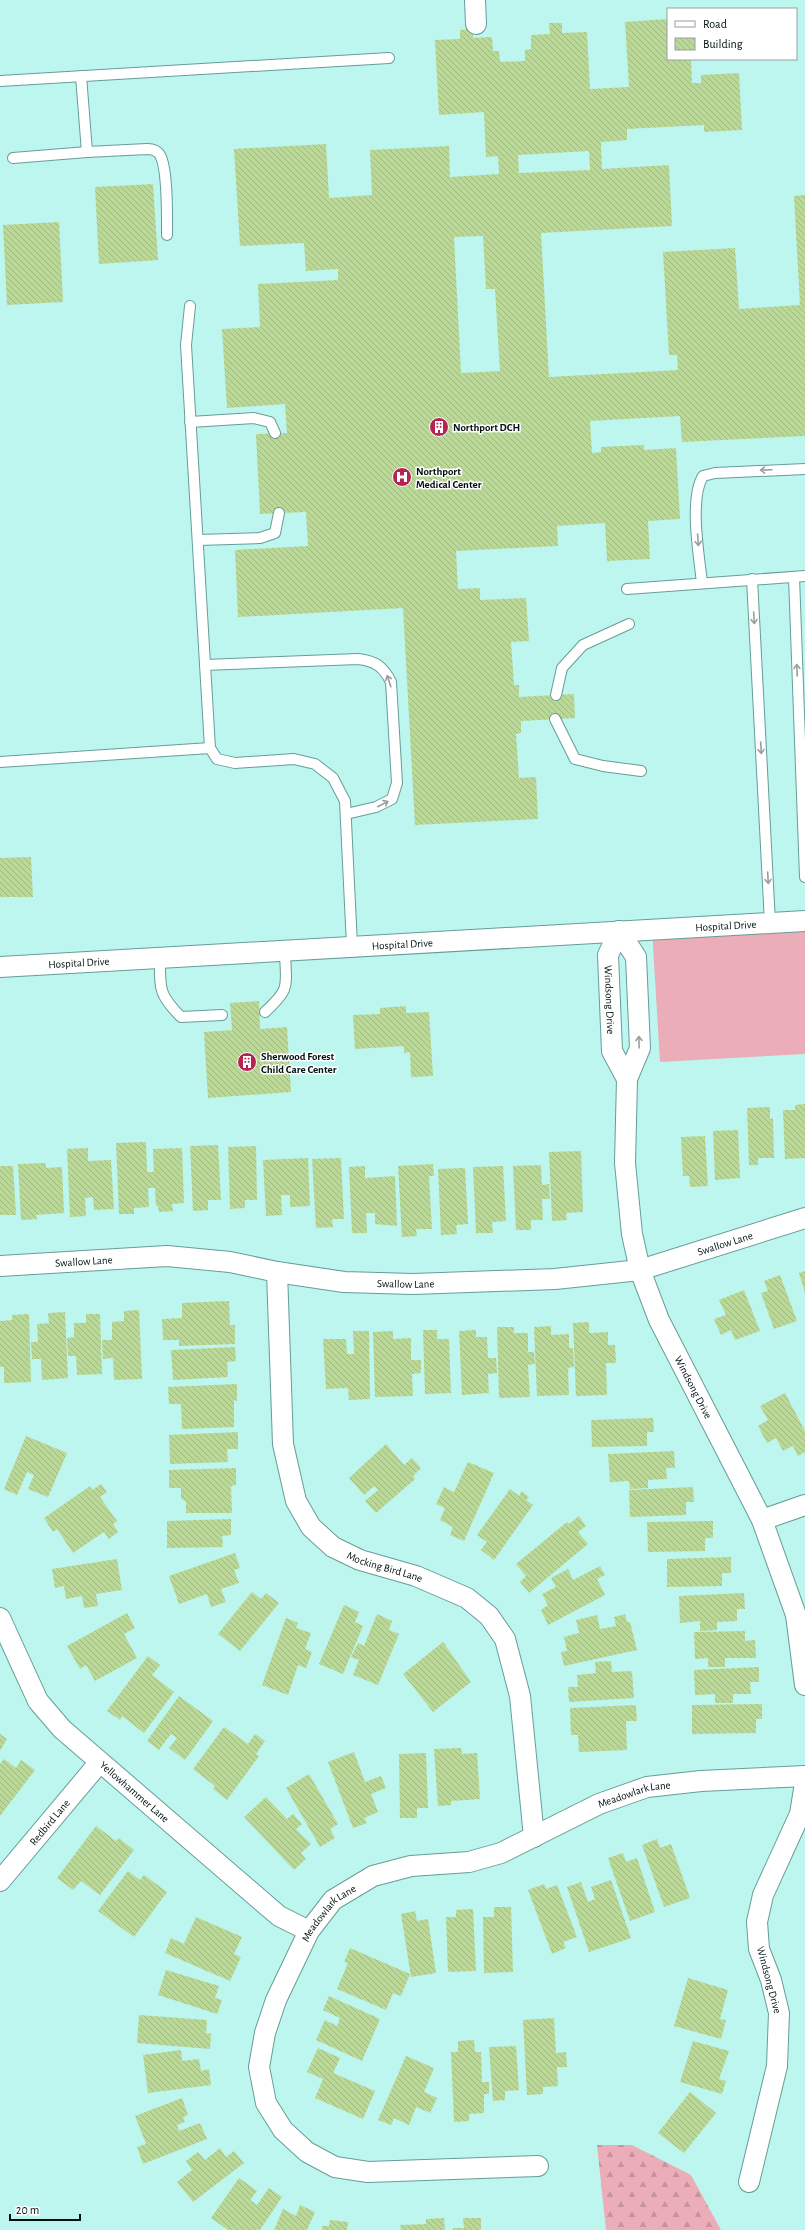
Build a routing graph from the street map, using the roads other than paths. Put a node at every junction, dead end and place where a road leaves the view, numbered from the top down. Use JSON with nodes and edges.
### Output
{"nodes":[{"id":1,"x":475,"y":0,"type":"edge"},
{"id":2,"x":476,"y":24,"type":"dead end"},
{"id":3,"x":388,"y":58,"type":"dead end"},
{"id":4,"x":81,"y":76,"type":"junction"},
{"id":5,"x":0,"y":81,"type":"edge"},
{"id":6,"x":87,"y":152,"type":"junction"},
{"id":7,"x":13,"y":158,"type":"dead end"},
{"id":8,"x":167,"y":235,"type":"dead end"},
{"id":9,"x":190,"y":306,"type":"dead end"},
{"id":10,"x":190,"y":422,"type":"junction"},
{"id":11,"x":275,"y":433,"type":"dead end"},
{"id":12,"x":805,"y":469,"type":"edge"},
{"id":13,"x":279,"y":513,"type":"dead end"},
{"id":14,"x":198,"y":540,"type":"junction"},
{"id":15,"x":805,"y":576,"type":"edge"},
{"id":16,"x":794,"y":577,"type":"junction"},
{"id":17,"x":752,"y":579,"type":"junction"},
{"id":18,"x":702,"y":583,"type":"junction"},
{"id":19,"x":626,"y":589,"type":"dead end"},
{"id":20,"x":629,"y":624,"type":"dead end"},
{"id":21,"x":205,"y":665,"type":"junction"},
{"id":22,"x":556,"y":695,"type":"dead end"},
{"id":23,"x":554,"y":719,"type":"dead end"},
{"id":24,"x":210,"y":748,"type":"junction"},
{"id":25,"x":0,"y":762,"type":"edge"},
{"id":26,"x":641,"y":771,"type":"dead end"},
{"id":27,"x":346,"y":814,"type":"junction"},
{"id":28,"x":805,"y":877,"type":"edge"},
{"id":29,"x":805,"y":921,"type":"edge"},
{"id":30,"x":770,"y":923,"type":"junction"},
{"id":31,"x":619,"y":931,"type":"junction"},
{"id":32,"x":352,"y":946,"type":"junction"},
{"id":33,"x":285,"y":952,"type":"junction"},
{"id":34,"x":160,"y":958,"type":"junction"},
{"id":35,"x":0,"y":967,"type":"edge"},
{"id":36,"x":264,"y":1012,"type":"dead end"},
{"id":37,"x":222,"y":1014,"type":"dead end"},
{"id":38,"x":627,"y":1079,"type":"junction"},
{"id":39,"x":805,"y":1218,"type":"edge"},
{"id":40,"x":0,"y":1266,"type":"edge"},
{"id":41,"x":640,"y":1270,"type":"junction"},
{"id":42,"x":277,"y":1272,"type":"junction"},
{"id":43,"x":805,"y":1505,"type":"edge"},
{"id":44,"x":762,"y":1520,"type":"junction"},
{"id":45,"x":0,"y":1618,"type":"edge"},
{"id":46,"x":805,"y":1685,"type":"edge"},
{"id":47,"x":99,"y":1763,"type":"junction"},
{"id":48,"x":805,"y":1776,"type":"edge"},
{"id":49,"x":805,"y":1783,"type":"edge"},
{"id":50,"x":534,"y":1837,"type":"junction"},
{"id":51,"x":0,"y":1881,"type":"edge"},
{"id":52,"x":309,"y":1931,"type":"junction"},
{"id":53,"x":538,"y":2166,"type":"dead end"},
{"id":54,"x":749,"y":2182,"type":"dead end"}],
"edges":[{"from":1,"to":2,"type":"street"},
{"from":3,"to":4,"type":"lane"},
{"from":4,"to":5,"type":"lane"},
{"from":4,"to":6,"type":"lane"},
{"from":6,"to":7,"type":"lane"},
{"from":6,"to":8,"type":"lane"},
{"from":9,"to":10,"type":"lane"},
{"from":10,"to":11,"type":"lane"},
{"from":10,"to":14,"type":"lane"},
{"from":12,"to":18,"type":"lane","one_way":true},
{"from":13,"to":14,"type":"lane"},
{"from":14,"to":21,"type":"lane"},
{"from":15,"to":16,"type":"lane"},
{"from":16,"to":17,"type":"lane"},
{"from":28,"to":16,"type":"lane","one_way":true},
{"from":17,"to":18,"type":"lane"},
{"from":17,"to":30,"type":"lane","one_way":true},
{"from":18,"to":19,"type":"lane"},
{"from":20,"to":22,"type":"lane"},
{"from":21,"to":24,"type":"lane"},
{"from":27,"to":21,"type":"lane","one_way":true},
{"from":23,"to":26,"type":"lane"},
{"from":24,"to":25,"type":"lane"},
{"from":24,"to":27,"type":"lane"},
{"from":27,"to":32,"type":"lane"},
{"from":29,"to":30,"type":"street","name":"Hospital Drive"},
{"from":30,"to":31,"type":"street","name":"Hospital Drive"},
{"from":31,"to":32,"type":"street","name":"Hospital Drive"},
{"from":31,"to":38,"type":"street","name":"Windsong Drive"},
{"from":38,"to":31,"type":"street","name":"Windsong Drive","one_way":true},
{"from":32,"to":33,"type":"street","name":"Hospital Drive"},
{"from":33,"to":34,"type":"street","name":"Hospital Drive"},
{"from":33,"to":36,"type":"lane"},
{"from":34,"to":35,"type":"street","name":"Hospital Drive"},
{"from":34,"to":37,"type":"lane"},
{"from":38,"to":41,"type":"street","name":"Windsong Drive"},
{"from":39,"to":41,"type":"street","name":"Swallow Lane"},
{"from":40,"to":42,"type":"street","name":"Swallow Lane"},
{"from":41,"to":42,"type":"street","name":"Swallow Lane"},
{"from":41,"to":44,"type":"street","name":"Windsong Drive"},
{"from":42,"to":50,"type":"street","name":"Mocking Bird Lane"},
{"from":43,"to":44,"type":"street"},
{"from":44,"to":46,"type":"street","name":"Windsong Drive"},
{"from":45,"to":47,"type":"street","name":"Yellowhammer Lane"},
{"from":47,"to":51,"type":"street","name":"Redbird Lane"},
{"from":47,"to":52,"type":"street","name":"Yellowhammer Lane"},
{"from":48,"to":50,"type":"street","name":"Meadowlark Lane"},
{"from":49,"to":54,"type":"street","name":"Windsong Drive"},
{"from":50,"to":52,"type":"street","name":"Meadowlark Lane"},
{"from":52,"to":53,"type":"street","name":"Meadowlark Lane"}]}
